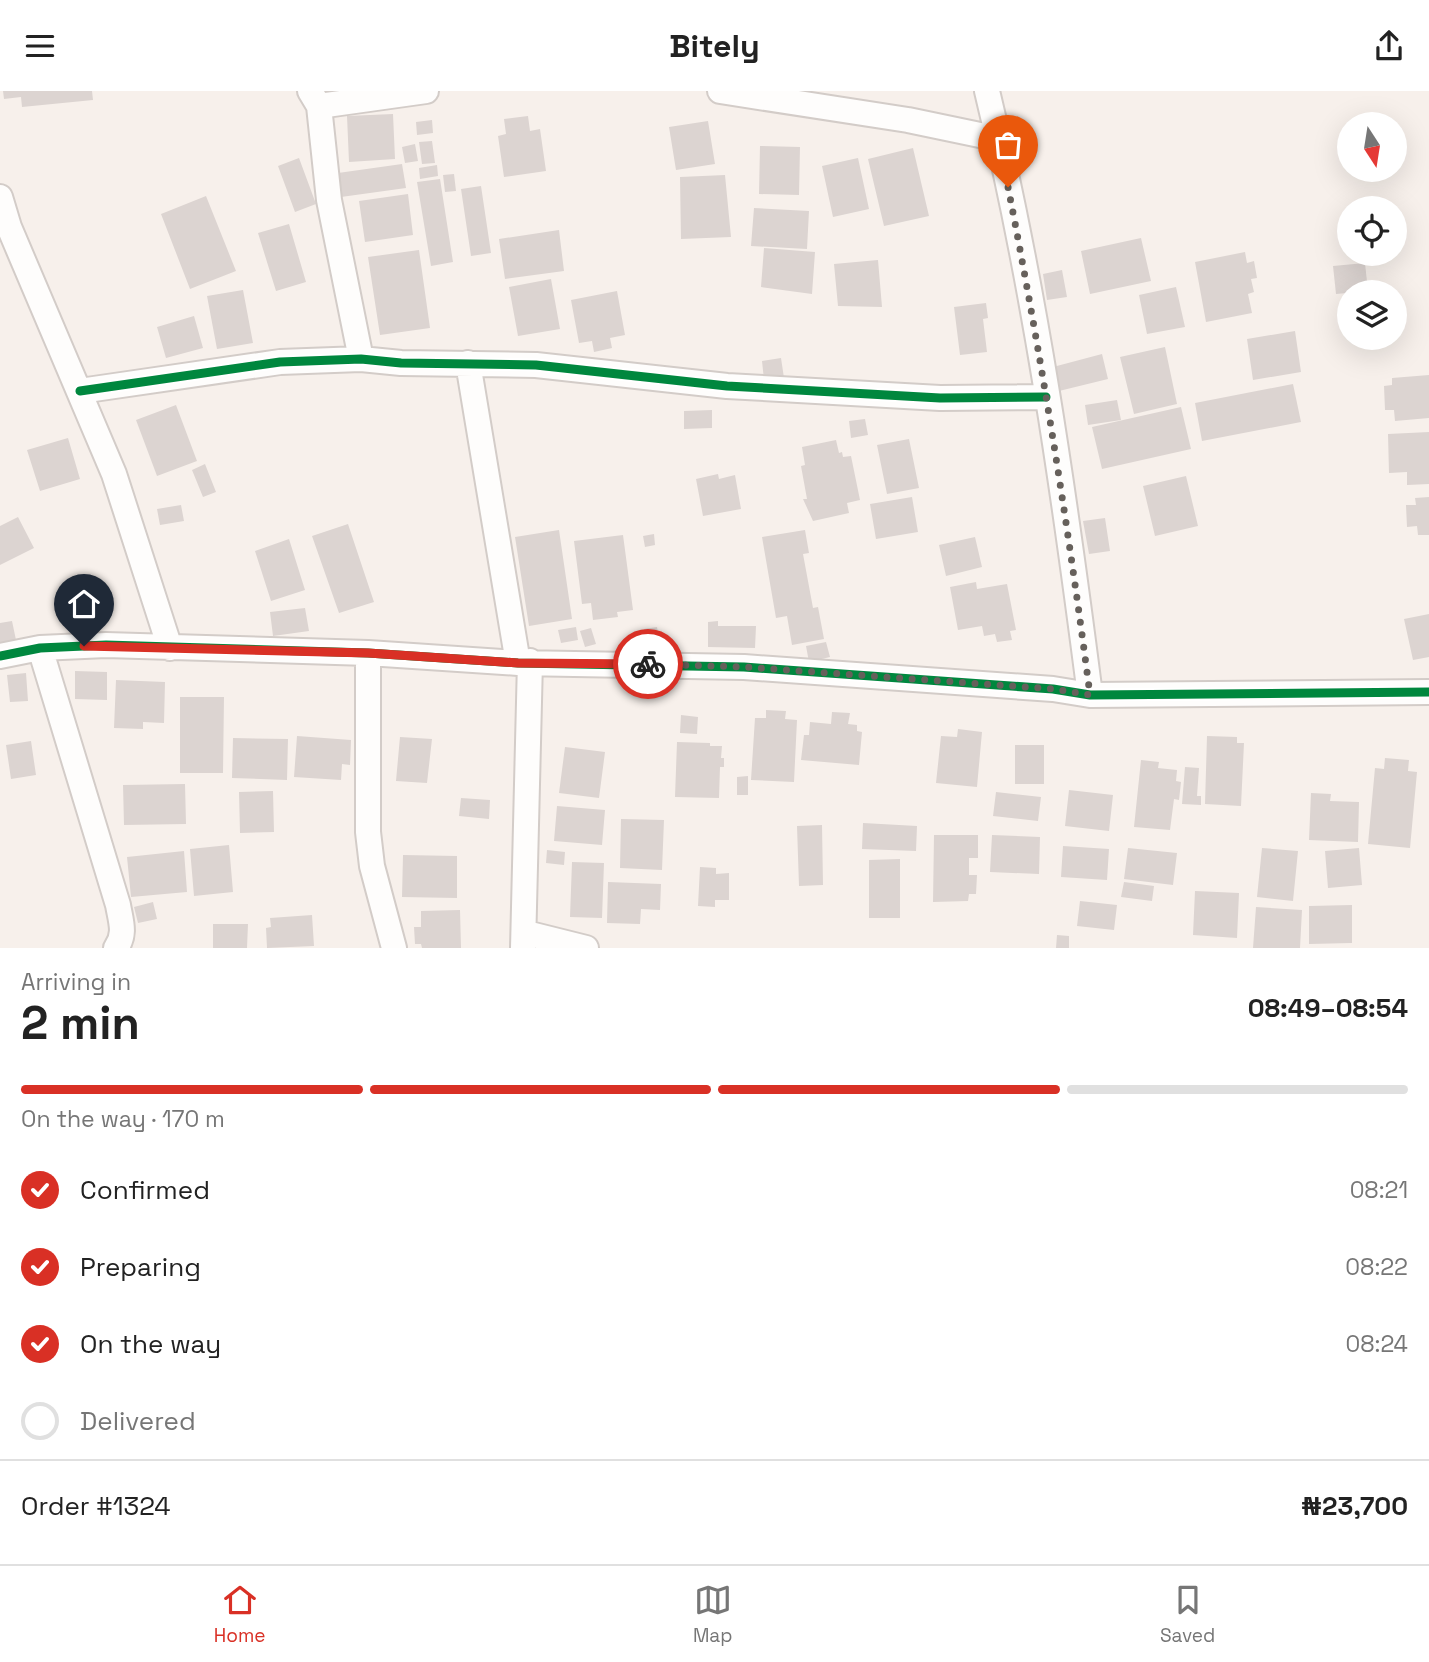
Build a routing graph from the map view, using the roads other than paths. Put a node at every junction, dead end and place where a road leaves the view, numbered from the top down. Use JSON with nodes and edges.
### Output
{"nodes":[{"id":1,"x":426,"y":91,"type":"edge"},
{"id":2,"x":720,"y":91,"type":"edge"},
{"id":3,"x":987,"y":91,"type":"edge"},
{"id":4,"x":314,"y":99,"type":"edge"},
{"id":5,"x":999,"y":139,"type":"junction"},
{"id":6,"x":0,"y":197,"type":"edge"},
{"id":7,"x":361,"y":359,"type":"junction"},
{"id":8,"x":468,"y":363,"type":"junction"},
{"id":9,"x":80,"y":391,"type":"junction"},
{"id":10,"x":1046,"y":397,"type":"junction"},
{"id":11,"x":40,"y":648,"type":"junction"},
{"id":12,"x":170,"y":648,"type":"junction"},
{"id":13,"x":368,"y":653,"type":"junction"},
{"id":14,"x":0,"y":656,"type":"edge"},
{"id":15,"x":524,"y":662,"type":"junction"},
{"id":16,"x":1429,"y":692,"type":"edge"},
{"id":17,"x":1090,"y":695,"type":"junction"},
{"id":18,"x":525,"y":940,"type":"edge"},
{"id":19,"x":116,"y":948,"type":"edge"},
{"id":20,"x":394,"y":948,"type":"edge"},
{"id":21,"x":586,"y":948,"type":"edge"}],
"edges":[{"from":1,"to":4,"type":"street"},
{"from":2,"to":5,"type":"street"},
{"from":3,"to":5,"type":"street"},
{"from":4,"to":7,"type":"street"},
{"from":5,"to":10,"type":"street"},
{"from":6,"to":9,"type":"street"},
{"from":7,"to":8,"type":"street"},
{"from":7,"to":9,"type":"street"},
{"from":8,"to":10,"type":"street"},
{"from":8,"to":15,"type":"street"},
{"from":9,"to":12,"type":"street"},
{"from":10,"to":17,"type":"street"},
{"from":11,"to":12,"type":"street"},
{"from":11,"to":14,"type":"street"},
{"from":11,"to":19,"type":"street"},
{"from":12,"to":13,"type":"street"},
{"from":13,"to":15,"type":"street"},
{"from":13,"to":20,"type":"street"},
{"from":15,"to":17,"type":"street"},
{"from":15,"to":18,"type":"street"},
{"from":16,"to":17,"type":"street"},
{"from":18,"to":21,"type":"street"}]}
